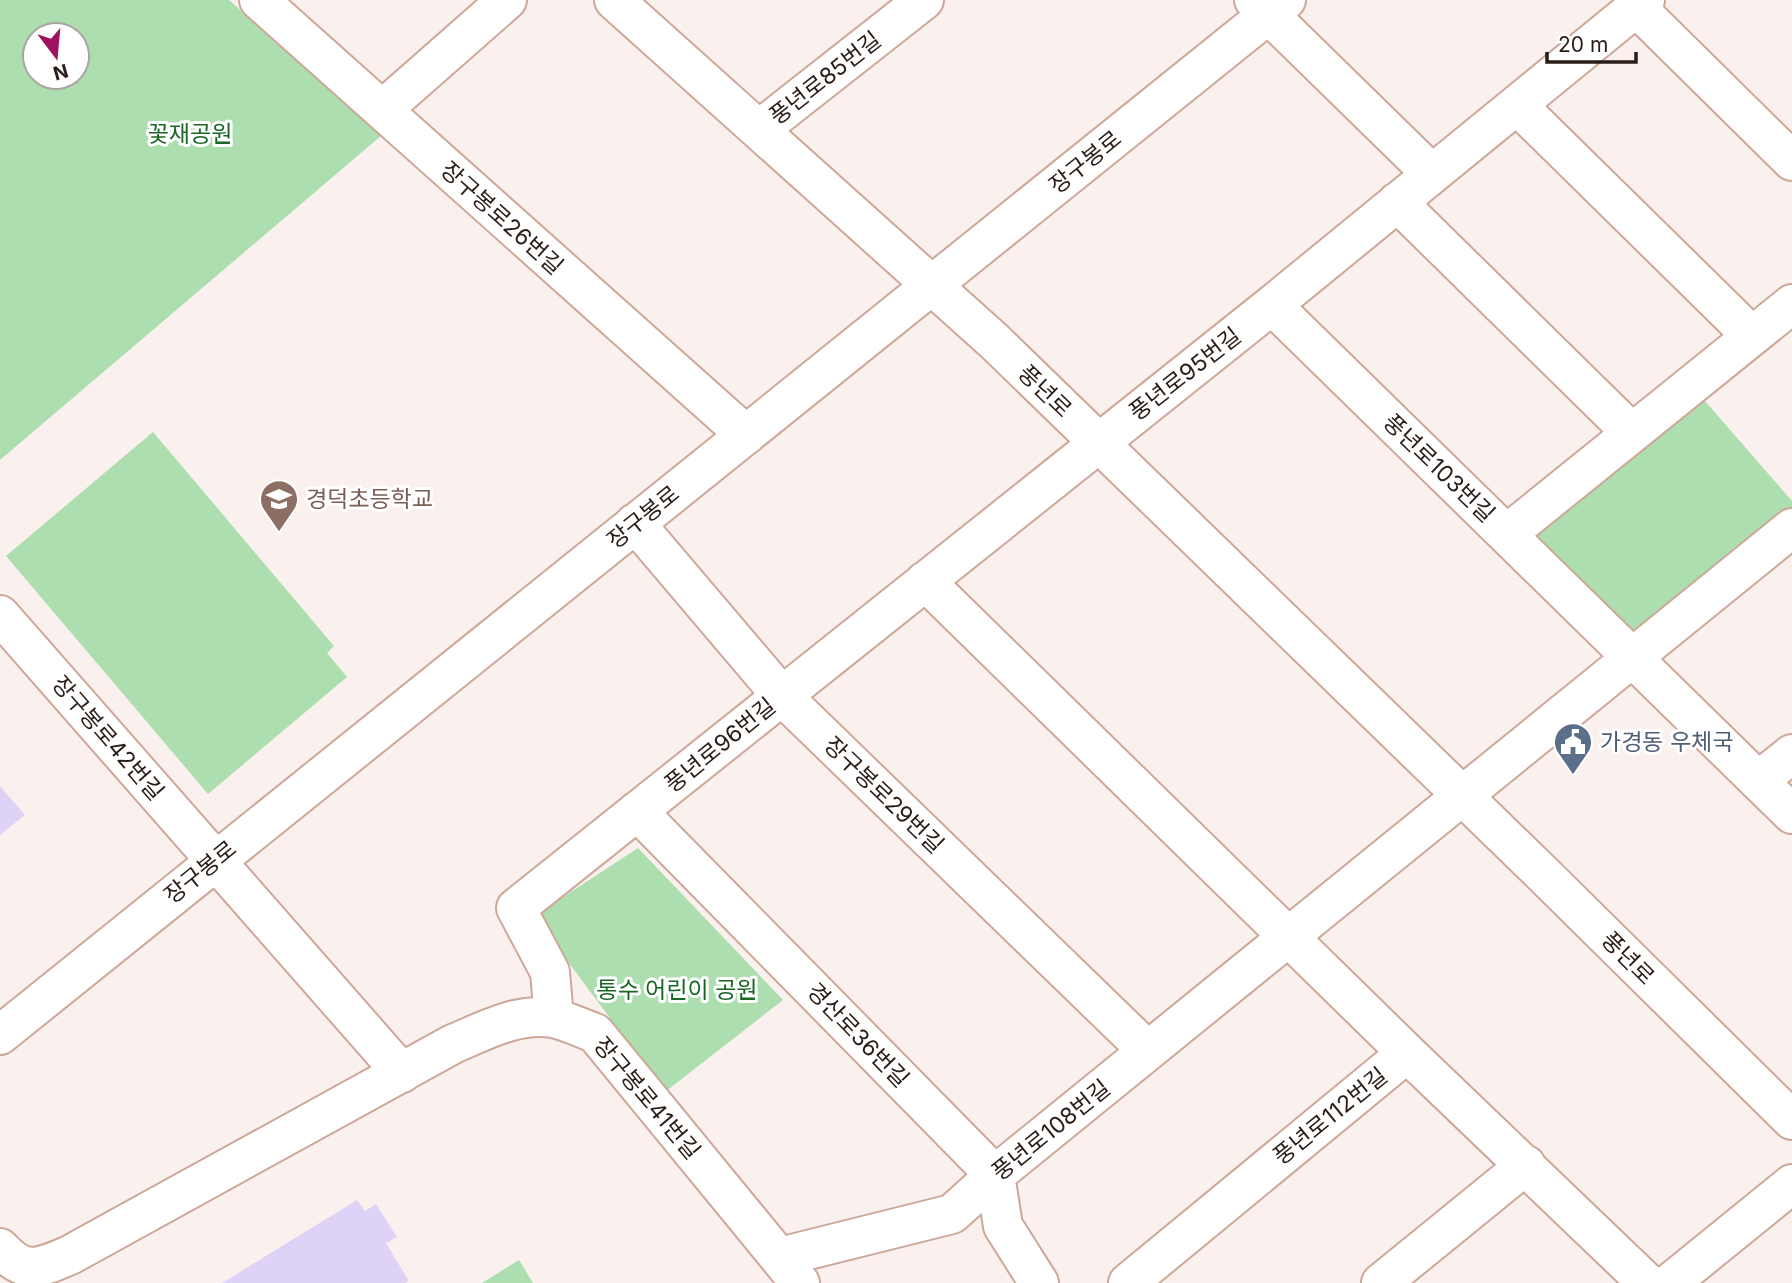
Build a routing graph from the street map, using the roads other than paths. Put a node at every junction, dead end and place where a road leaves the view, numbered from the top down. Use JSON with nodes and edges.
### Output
{"nodes":[{"id":1,"x":259,"y":0,"type":"edge"},
{"id":2,"x":507,"y":0,"type":"edge"},
{"id":3,"x":614,"y":0,"type":"edge"},
{"id":4,"x":923,"y":0,"type":"edge"},
{"id":5,"x":1270,"y":4,"type":"edge"},
{"id":6,"x":1640,"y":4,"type":"edge"},
{"id":7,"x":1517,"y":105,"type":"junction"},
{"id":8,"x":382,"y":110,"type":"junction"},
{"id":9,"x":760,"y":129,"type":"junction"},
{"id":10,"x":1792,"y":161,"type":"edge"},
{"id":11,"x":1432,"y":174,"type":"junction"},
{"id":12,"x":1398,"y":202,"type":"junction"},
{"id":13,"x":932,"y":285,"type":"junction"},
{"id":14,"x":1792,"y":304,"type":"edge"},
{"id":15,"x":1272,"y":305,"type":"junction"},
{"id":16,"x":1752,"y":336,"type":"junction"},
{"id":17,"x":1632,"y":433,"type":"junction"},
{"id":18,"x":746,"y":435,"type":"junction"},
{"id":19,"x":1098,"y":443,"type":"junction"},
{"id":20,"x":635,"y":523,"type":"junction"},
{"id":21,"x":1792,"y":528,"type":"edge"},
{"id":22,"x":1507,"y":534,"type":"junction"},
{"id":23,"x":925,"y":581,"type":"junction"},
{"id":24,"x":0,"y":615,"type":"edge"},
{"id":25,"x":1632,"y":657,"type":"junction"},
{"id":26,"x":782,"y":696,"type":"junction"},
{"id":27,"x":1792,"y":754,"type":"edge"},
{"id":28,"x":1759,"y":781,"type":"junction"},
{"id":29,"x":1462,"y":796,"type":"junction"},
{"id":30,"x":637,"y":811,"type":"junction"},
{"id":31,"x":1792,"y":814,"type":"edge"},
{"id":32,"x":215,"y":860,"type":"junction"},
{"id":33,"x":1290,"y":936,"type":"junction"},
{"id":34,"x":554,"y":1018,"type":"junction"},
{"id":35,"x":0,"y":1035,"type":"edge"},
{"id":36,"x":1148,"y":1051,"type":"junction"},
{"id":37,"x":1407,"y":1053,"type":"junction"},
{"id":38,"x":402,"y":1073,"type":"junction"},
{"id":39,"x":1792,"y":1120,"type":"edge"},
{"id":40,"x":1526,"y":1165,"type":"junction"},
{"id":41,"x":995,"y":1175,"type":"junction"},
{"id":42,"x":1792,"y":1184,"type":"edge"},
{"id":43,"x":0,"y":1248,"type":"edge"},
{"id":44,"x":790,"y":1270,"type":"edge"},
{"id":45,"x":1039,"y":1283,"type":"edge"},
{"id":46,"x":1128,"y":1283,"type":"edge"},
{"id":47,"x":1381,"y":1283,"type":"edge"},
{"id":48,"x":1647,"y":1283,"type":"edge"},
{"id":49,"x":1670,"y":1283,"type":"edge"}],
"edges":[{"from":1,"to":8,"type":"street","name":"장구봉로26번길"},
{"from":2,"to":8,"type":"street"},
{"from":3,"to":9,"type":"street","name":"풍년로"},
{"from":4,"to":9,"type":"street","name":"풍년로85번길"},
{"from":5,"to":11,"type":"street"},
{"from":5,"to":13,"type":"street","name":"장구봉로"},
{"from":6,"to":7,"type":"street","name":"풍년로95번길"},
{"from":6,"to":10,"type":"street","name":"풍년로95번길"},
{"from":7,"to":11,"type":"street","name":"풍년로95번길"},
{"from":7,"to":16,"type":"street"},
{"from":8,"to":18,"type":"street","name":"장구봉로26번길"},
{"from":9,"to":13,"type":"street","name":"풍년로"},
{"from":11,"to":12,"type":"street","name":"풍년로95번길"},
{"from":12,"to":15,"type":"street","name":"풍년로95번길"},
{"from":12,"to":17,"type":"street"},
{"from":13,"to":18,"type":"street","name":"장구봉로"},
{"from":13,"to":19,"type":"street","name":"풍년로"},
{"from":14,"to":16,"type":"street","name":"풍년로103번길"},
{"from":15,"to":19,"type":"street","name":"풍년로95번길"},
{"from":15,"to":22,"type":"street","name":"풍년로103번길"},
{"from":16,"to":17,"type":"street","name":"풍년로103번길"},
{"from":17,"to":22,"type":"street","name":"풍년로103번길"},
{"from":18,"to":20,"type":"street","name":"장구봉로"},
{"from":19,"to":23,"type":"street","name":"풍년로96번길"},
{"from":19,"to":29,"type":"street","name":"풍년로"},
{"from":20,"to":26,"type":"street","name":"장구봉로29번길"},
{"from":20,"to":32,"type":"street","name":"장구봉로"},
{"from":21,"to":25,"type":"street"},
{"from":22,"to":25,"type":"street"},
{"from":23,"to":26,"type":"street","name":"풍년로96번길"},
{"from":23,"to":33,"type":"street"},
{"from":24,"to":32,"type":"street","name":"장구봉로42번길"},
{"from":25,"to":28,"type":"street"},
{"from":25,"to":29,"type":"street"},
{"from":26,"to":30,"type":"street","name":"풍년로96번길"},
{"from":26,"to":36,"type":"street","name":"장구봉로29번길"},
{"from":27,"to":28,"type":"street"},
{"from":28,"to":31,"type":"street"},
{"from":29,"to":33,"type":"street","name":"풍년로108번길"},
{"from":29,"to":39,"type":"street","name":"풍년로"},
{"from":30,"to":34,"type":"street","name":"풍년로96번길"},
{"from":30,"to":41,"type":"street","name":"경산로36번길"},
{"from":32,"to":35,"type":"street","name":"장구봉로"},
{"from":32,"to":38,"type":"street"},
{"from":33,"to":36,"type":"street","name":"풍년로108번길"},
{"from":33,"to":37,"type":"street"},
{"from":34,"to":38,"type":"street","name":"장구봉로41번길"},
{"from":34,"to":44,"type":"street","name":"장구봉로41번길"},
{"from":36,"to":41,"type":"street","name":"풍년로108번길"},
{"from":37,"to":40,"type":"street","name":"풍년로112번길"},
{"from":37,"to":46,"type":"street","name":"풍년로112번길"},
{"from":38,"to":43,"type":"street","name":"장구봉로41번길"},
{"from":40,"to":47,"type":"street"},
{"from":40,"to":48,"type":"street","name":"풍년로112번길"},
{"from":41,"to":44,"type":"street","name":"풍년로108번길"},
{"from":41,"to":45,"type":"street"},
{"from":42,"to":49,"type":"street"}]}
